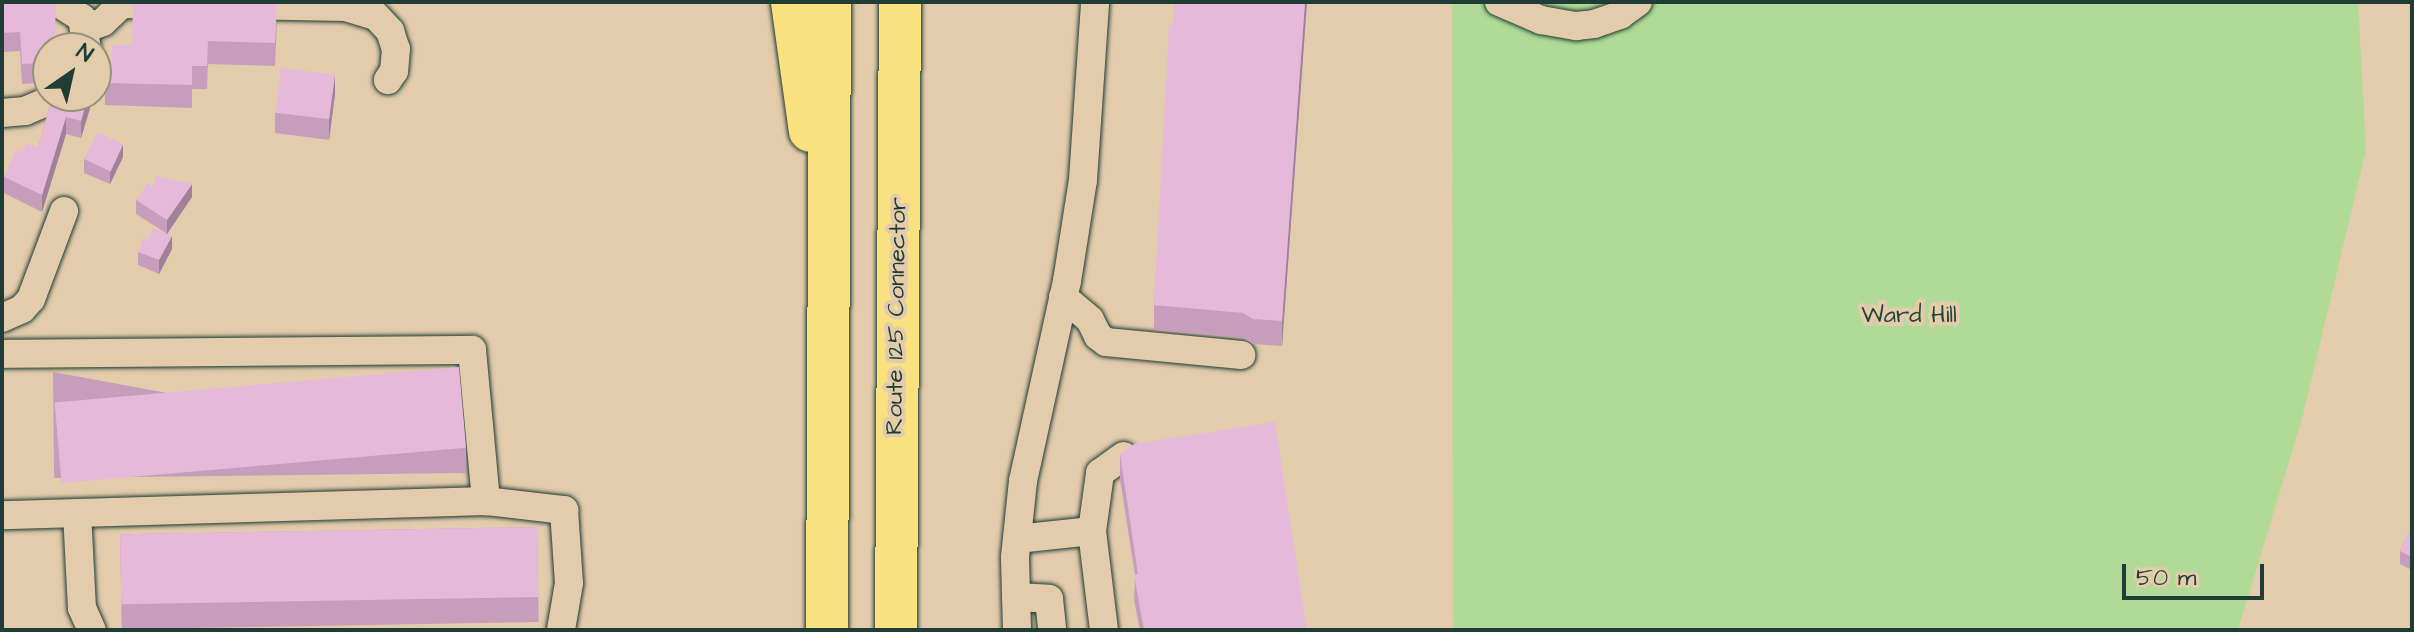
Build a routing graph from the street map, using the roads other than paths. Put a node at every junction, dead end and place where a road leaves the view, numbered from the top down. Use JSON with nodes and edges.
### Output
{"nodes":[{"id":1,"x":49,"y":2,"type":"edge"},
{"id":2,"x":792,"y":2,"type":"edge"},
{"id":3,"x":830,"y":2,"type":"edge"},
{"id":4,"x":1095,"y":2,"type":"edge"},
{"id":5,"x":1499,"y":2,"type":"edge"},
{"id":6,"x":1638,"y":2,"type":"edge"},
{"id":7,"x":124,"y":3,"type":"edge"},
{"id":8,"x":902,"y":10,"type":"edge"},
{"id":9,"x":85,"y":32,"type":"edge"},
{"id":10,"x":92,"y":32,"type":"edge"},
{"id":11,"x":388,"y":80,"type":"dead end"},
{"id":12,"x":32,"y":108,"type":"edge"},
{"id":13,"x":2,"y":113,"type":"edge"},
{"id":14,"x":64,"y":211,"type":"dead end"},
{"id":15,"x":830,"y":238,"type":"junction"},
{"id":16,"x":1063,"y":297,"type":"junction"},
{"id":17,"x":2,"y":318,"type":"edge"},
{"id":18,"x":2,"y":354,"type":"edge"},
{"id":19,"x":1241,"y":355,"type":"dead end"},
{"id":20,"x":1123,"y":456,"type":"edge"},
{"id":21,"x":486,"y":501,"type":"junction"},
{"id":22,"x":77,"y":513,"type":"junction"},
{"id":23,"x":2,"y":515,"type":"edge"},
{"id":24,"x":1092,"y":531,"type":"junction"},
{"id":25,"x":1017,"y":539,"type":"junction"},
{"id":26,"x":1016,"y":597,"type":"junction"},
{"id":27,"x":92,"y":630,"type":"edge"},
{"id":28,"x":561,"y":630,"type":"edge"},
{"id":29,"x":827,"y":630,"type":"edge"},
{"id":30,"x":896,"y":630,"type":"edge"},
{"id":31,"x":1017,"y":630,"type":"edge"},
{"id":32,"x":1052,"y":630,"type":"edge"},
{"id":33,"x":1104,"y":630,"type":"edge"}],
"edges":[{"from":1,"to":9,"type":"lane"},
{"from":2,"to":15,"type":"highway"},
{"from":3,"to":15,"type":"highway"},
{"from":4,"to":16,"type":"lane"},
{"from":5,"to":6,"type":"lane"},
{"from":7,"to":10,"type":"lane"},
{"from":7,"to":11,"type":"lane"},
{"from":8,"to":30,"type":"highway","name":"Route 125 Connector"},
{"from":12,"to":13,"type":"lane"},
{"from":14,"to":17,"type":"lane"},
{"from":15,"to":29,"type":"highway"},
{"from":16,"to":19,"type":"lane"},
{"from":16,"to":25,"type":"lane"},
{"from":18,"to":21,"type":"lane"},
{"from":20,"to":24,"type":"lane"},
{"from":21,"to":22,"type":"lane"},
{"from":21,"to":28,"type":"lane"},
{"from":22,"to":23,"type":"lane"},
{"from":22,"to":27,"type":"lane"},
{"from":24,"to":25,"type":"lane"},
{"from":24,"to":33,"type":"lane"},
{"from":25,"to":26,"type":"lane"},
{"from":26,"to":31,"type":"lane"},
{"from":26,"to":32,"type":"lane"}]}
